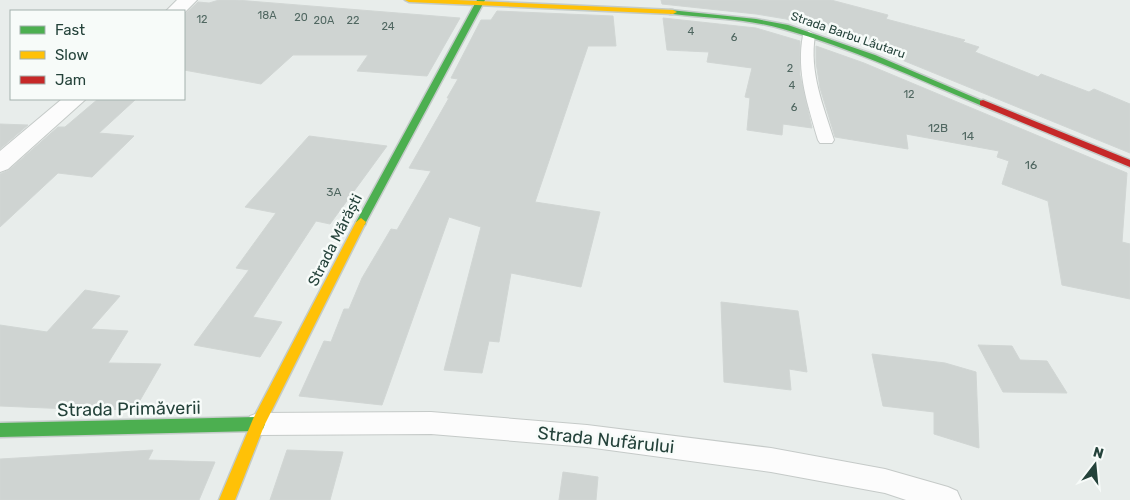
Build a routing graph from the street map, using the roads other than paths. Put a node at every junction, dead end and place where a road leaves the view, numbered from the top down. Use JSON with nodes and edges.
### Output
{"nodes":[{"id":1,"x":188,"y":0,"type":"edge"},
{"id":2,"x":409,"y":0,"type":"edge"},
{"id":3,"x":480,"y":2,"type":"edge"},
{"id":4,"x":176,"y":10,"type":"edge"},
{"id":5,"x":809,"y":35,"type":"junction"},
{"id":6,"x":74,"y":100,"type":"edge"},
{"id":7,"x":826,"y":140,"type":"dead end"},
{"id":8,"x":0,"y":164,"type":"edge"},
{"id":9,"x":1130,"y":164,"type":"edge"},
{"id":10,"x":258,"y":424,"type":"junction"},
{"id":11,"x":0,"y":430,"type":"edge"},
{"id":12,"x":227,"y":500,"type":"edge"},
{"id":13,"x":948,"y":500,"type":"edge"}],
"edges":[{"from":1,"to":4,"type":"street"},
{"from":2,"to":3,"type":"street","name":"Strada Barbu Lăutaru"},
{"from":3,"to":5,"type":"street","name":"Strada Barbu Lăutaru"},
{"from":3,"to":10,"type":"street","name":"Strada Mărăști"},
{"from":5,"to":7,"type":"lane"},
{"from":5,"to":9,"type":"street","name":"Strada Barbu Lăutaru"},
{"from":6,"to":8,"type":"street"},
{"from":10,"to":11,"type":"street","name":"Strada Primăverii"},
{"from":10,"to":12,"type":"street","name":"Strada Mărăști"},
{"from":10,"to":13,"type":"lane","name":"Strada Nufărului"}]}
